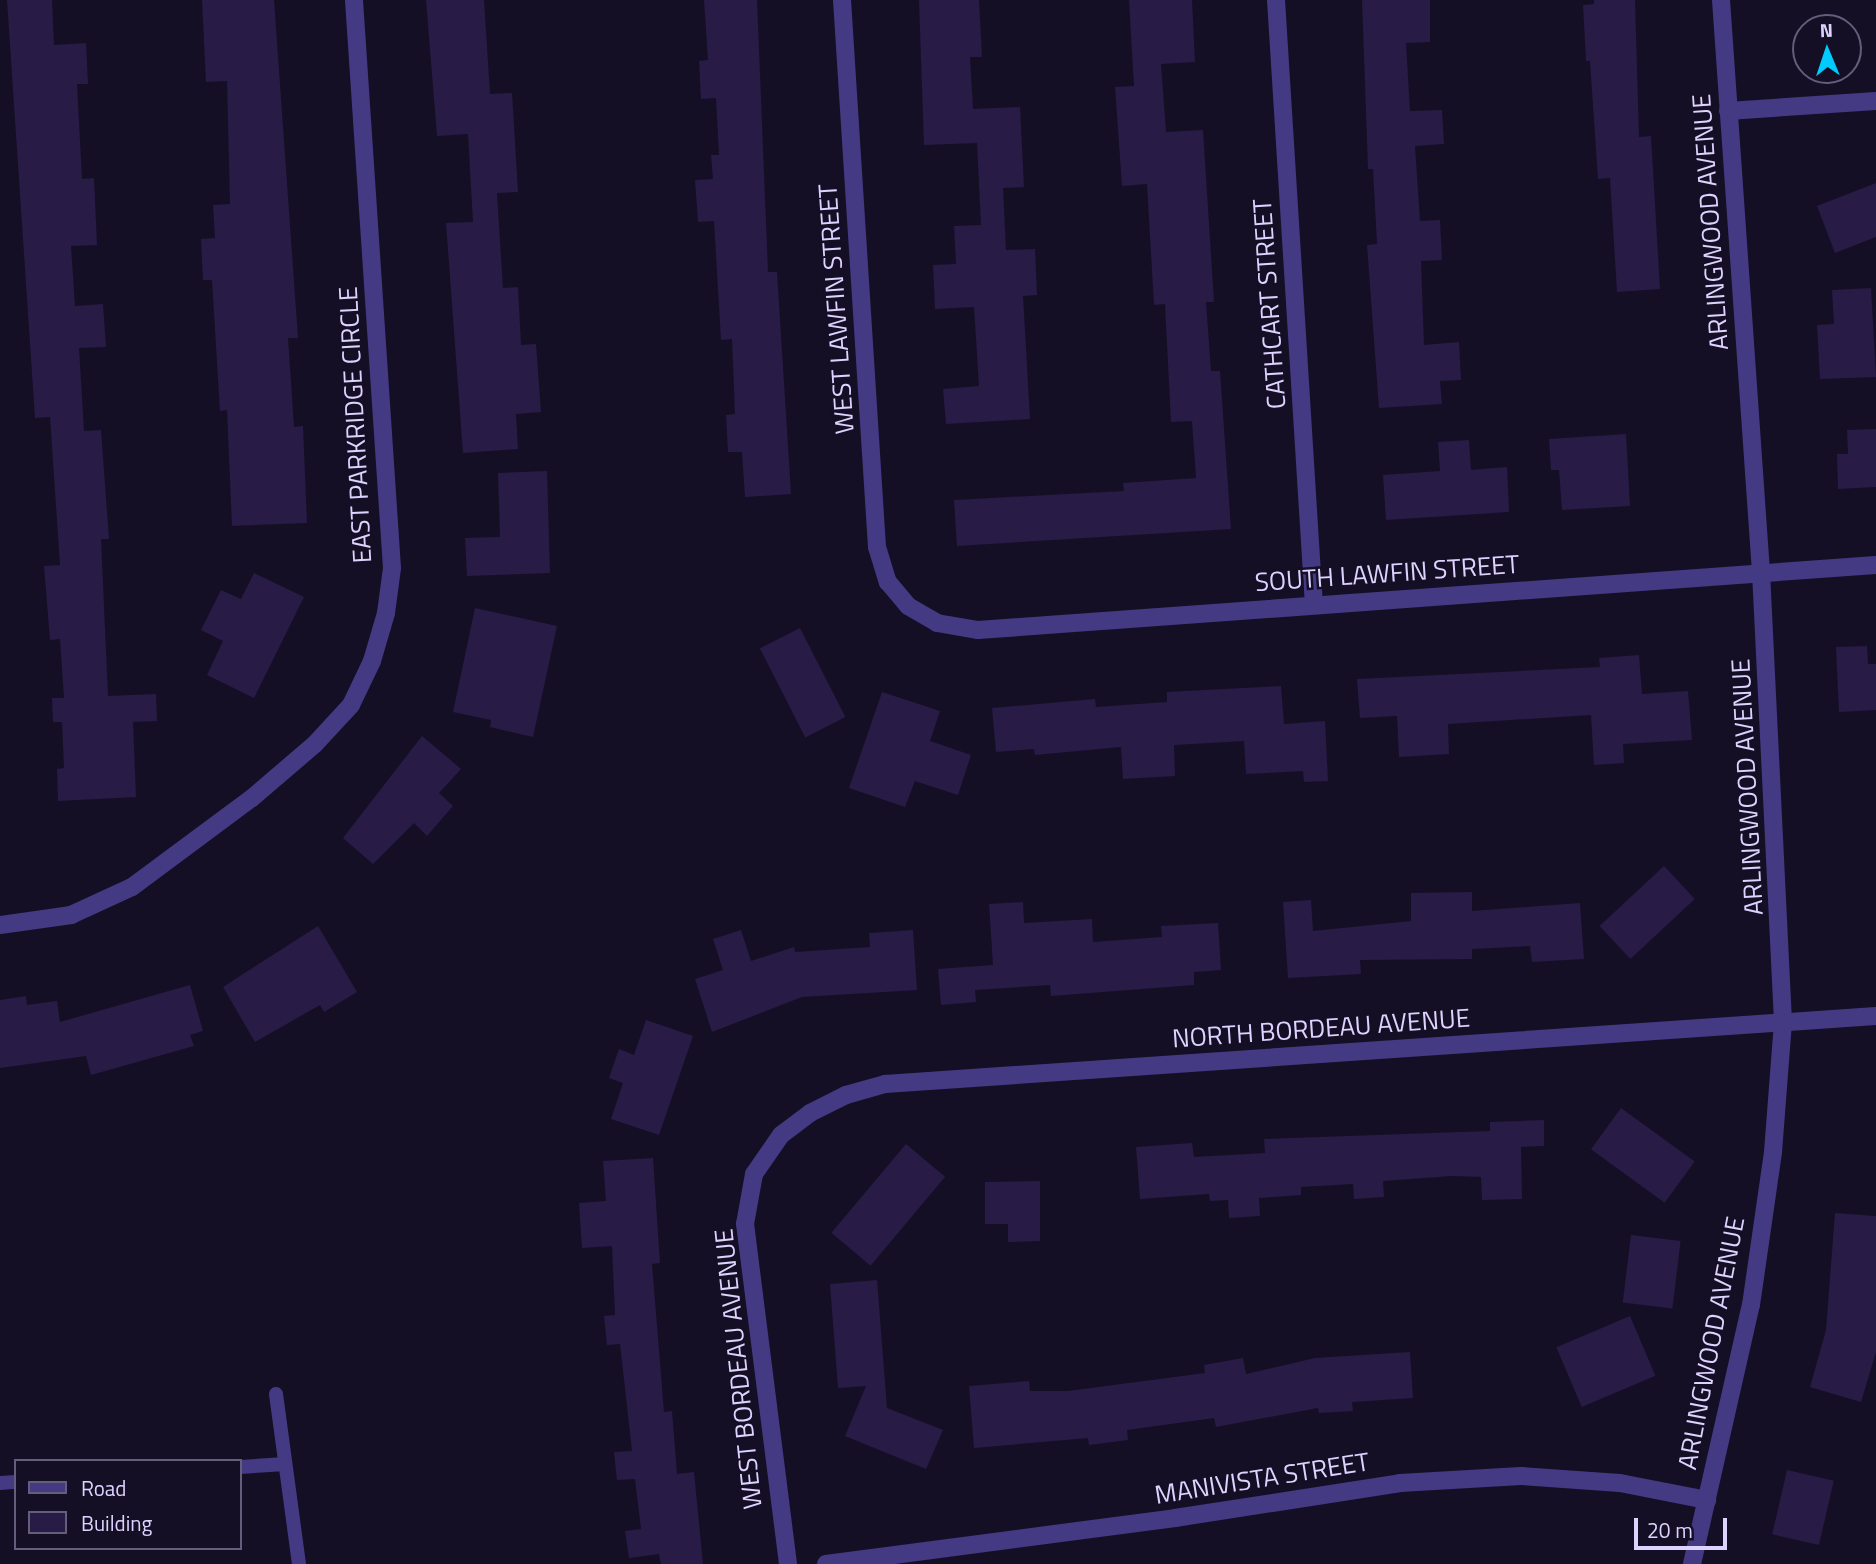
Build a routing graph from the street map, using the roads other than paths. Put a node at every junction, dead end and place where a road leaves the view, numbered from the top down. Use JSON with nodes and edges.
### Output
{"nodes":[{"id":1,"x":354,"y":0,"type":"edge"},
{"id":2,"x":842,"y":0,"type":"edge"},
{"id":3,"x":1276,"y":0,"type":"edge"},
{"id":4,"x":1721,"y":0,"type":"edge"},
{"id":5,"x":1876,"y":101,"type":"edge"},
{"id":6,"x":1728,"y":111,"type":"junction"},
{"id":7,"x":1876,"y":565,"type":"edge"},
{"id":8,"x":1761,"y":572,"type":"junction"},
{"id":9,"x":1314,"y":605,"type":"junction"},
{"id":10,"x":908,"y":606,"type":"joint"},
{"id":11,"x":0,"y":925,"type":"edge"},
{"id":12,"x":1876,"y":1016,"type":"edge"},
{"id":13,"x":1783,"y":1022,"type":"junction"},
{"id":14,"x":781,"y":1135,"type":"joint"},
{"id":15,"x":276,"y":1394,"type":"dead end"},
{"id":16,"x":285,"y":1464,"type":"junction"},
{"id":17,"x":242,"y":1467,"type":"edge"},
{"id":18,"x":1707,"y":1500,"type":"junction"},
{"id":19,"x":299,"y":1564,"type":"edge"},
{"id":20,"x":788,"y":1564,"type":"edge"},
{"id":21,"x":826,"y":1564,"type":"edge"},
{"id":22,"x":1692,"y":1564,"type":"edge"}],
"edges":[{"from":1,"to":11,"type":"street","name":"EAST PARKRIDGE CIRCLE"},
{"from":2,"to":10,"type":"street","name":"WEST LAWFIN STREET"},
{"from":3,"to":9,"type":"street","name":"CATHCART STREET"},
{"from":4,"to":6,"type":"street","name":"ARLINGWOOD AVENUE"},
{"from":5,"to":6,"type":"street"},
{"from":6,"to":8,"type":"street","name":"ARLINGWOOD AVENUE"},
{"from":7,"to":8,"type":"street","name":"SOUTH LAWFIN STREET"},
{"from":8,"to":9,"type":"street","name":"SOUTH LAWFIN STREET"},
{"from":8,"to":13,"type":"street","name":"ARLINGWOOD AVENUE"},
{"from":9,"to":10,"type":"street","name":"SOUTH LAWFIN STREET"},
{"from":12,"to":13,"type":"street","name":"NORTH BORDEAU AVENUE"},
{"from":13,"to":14,"type":"street","name":"NORTH BORDEAU AVENUE"},
{"from":13,"to":18,"type":"street","name":"ARLINGWOOD AVENUE"},
{"from":14,"to":20,"type":"street","name":"WEST BORDEAU AVENUE"},
{"from":15,"to":16,"type":"lane"},
{"from":16,"to":17,"type":"lane"},
{"from":16,"to":19,"type":"lane"},
{"from":18,"to":21,"type":"street","name":"MANIVISTA STREET"},
{"from":18,"to":22,"type":"street","name":"ARLINGWOOD AVENUE"}]}
